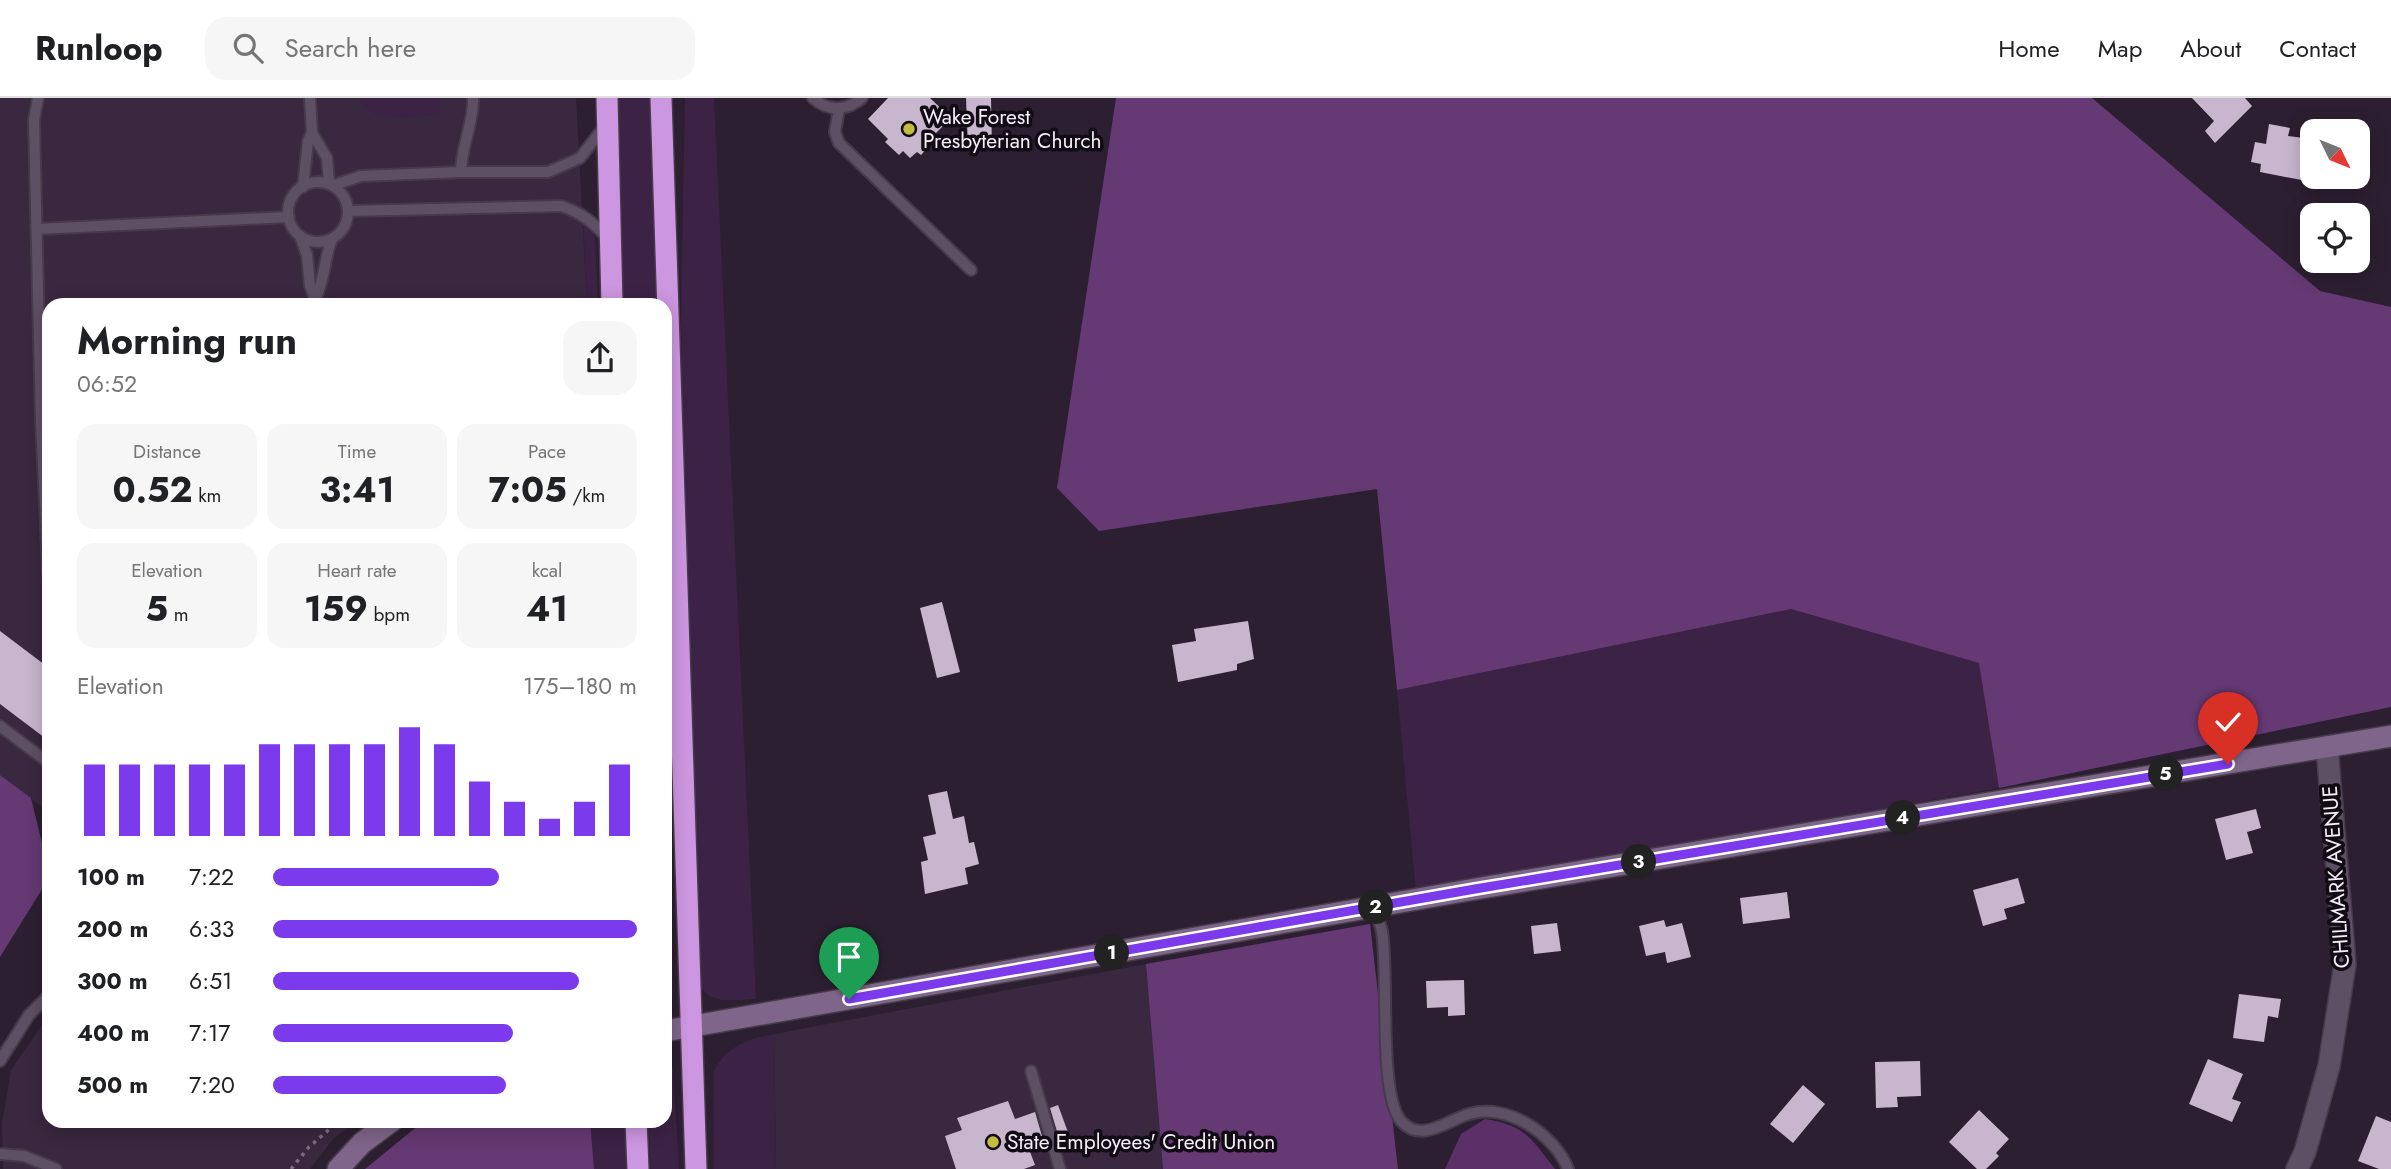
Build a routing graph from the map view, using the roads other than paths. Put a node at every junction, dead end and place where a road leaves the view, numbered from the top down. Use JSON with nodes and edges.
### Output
{"nodes":[{"id":1,"x":38,"y":98,"type":"edge"},
{"id":2,"x":310,"y":98,"type":"edge"},
{"id":3,"x":473,"y":98,"type":"edge"},
{"id":4,"x":607,"y":98,"type":"edge"},
{"id":5,"x":661,"y":98,"type":"edge"},
{"id":6,"x":813,"y":98,"type":"edge"},
{"id":7,"x":862,"y":98,"type":"edge"},
{"id":8,"x":839,"y":108,"type":"junction"},
{"id":9,"x":608,"y":121,"type":"junction"},
{"id":10,"x":312,"y":133,"type":"junction"},
{"id":11,"x":461,"y":172,"type":"junction"},
{"id":12,"x":331,"y":183,"type":"junction"},
{"id":13,"x":303,"y":187,"type":"junction"},
{"id":14,"x":348,"y":211,"type":"junction"},
{"id":15,"x":289,"y":217,"type":"junction"},
{"id":16,"x":38,"y":229,"type":"junction"},
{"id":17,"x":300,"y":236,"type":"junction"},
{"id":18,"x":332,"y":239,"type":"junction"},
{"id":19,"x":610,"y":241,"type":"junction"},
{"id":20,"x":971,"y":270,"type":"dead end"},
{"id":21,"x":315,"y":298,"type":"edge"},
{"id":22,"x":317,"y":298,"type":"edge"},
{"id":23,"x":612,"y":298,"type":"edge"},
{"id":24,"x":667,"y":298,"type":"edge"},
{"id":25,"x":42,"y":443,"type":"edge"},
{"id":26,"x":672,"y":463,"type":"edge"},
{"id":27,"x":0,"y":726,"type":"edge"},
{"id":28,"x":2391,"y":736,"type":"edge"},
{"id":29,"x":2327,"y":747,"type":"junction"},
{"id":30,"x":42,"y":758,"type":"edge"},
{"id":31,"x":1373,"y":907,"type":"junction"},
{"id":32,"x":42,"y":1002,"type":"edge"},
{"id":33,"x":689,"y":1028,"type":"junction"},
{"id":34,"x":672,"y":1030,"type":"edge"},
{"id":35,"x":0,"y":1061,"type":"edge"},
{"id":36,"x":1031,"y":1071,"type":"dead end"},
{"id":37,"x":382,"y":1128,"type":"edge"},
{"id":38,"x":636,"y":1128,"type":"edge"},
{"id":39,"x":0,"y":1154,"type":"edge"},
{"id":40,"x":42,"y":1166,"type":"edge"},
{"id":41,"x":56,"y":1169,"type":"edge"},
{"id":42,"x":338,"y":1169,"type":"edge"},
{"id":43,"x":638,"y":1169,"type":"edge"},
{"id":44,"x":696,"y":1169,"type":"edge"},
{"id":45,"x":1060,"y":1169,"type":"edge"},
{"id":46,"x":1568,"y":1169,"type":"edge"},
{"id":47,"x":2297,"y":1169,"type":"edge"}],
"edges":[{"from":1,"to":16,"type":"lane"},
{"from":2,"to":10,"type":"lane"},
{"from":3,"to":11,"type":"lane"},
{"from":4,"to":9,"type":"highway"},
{"from":5,"to":24,"type":"highway"},
{"from":6,"to":8,"type":"lane"},
{"from":7,"to":8,"type":"lane"},
{"from":8,"to":20,"type":"lane"},
{"from":9,"to":11,"type":"lane"},
{"from":9,"to":19,"type":"highway"},
{"from":10,"to":12,"type":"lane"},
{"from":10,"to":13,"type":"lane"},
{"from":11,"to":12,"type":"lane"},
{"from":12,"to":13,"type":"lane"},
{"from":12,"to":14,"type":"lane"},
{"from":13,"to":15,"type":"lane"},
{"from":14,"to":18,"type":"lane"},
{"from":14,"to":19,"type":"lane"},
{"from":15,"to":16,"type":"lane"},
{"from":15,"to":17,"type":"lane"},
{"from":16,"to":25,"type":"lane"},
{"from":17,"to":18,"type":"lane"},
{"from":17,"to":21,"type":"lane"},
{"from":18,"to":22,"type":"lane"},
{"from":19,"to":23,"type":"highway"},
{"from":26,"to":33,"type":"highway"},
{"from":27,"to":30,"type":"lane"},
{"from":28,"to":29,"type":"street"},
{"from":29,"to":31,"type":"street"},
{"from":29,"to":47,"type":"street","name":"CHILMARK AVENUE"},
{"from":31,"to":33,"type":"street"},
{"from":31,"to":46,"type":"lane"},
{"from":32,"to":35,"type":"lane"},
{"from":33,"to":34,"type":"street"},
{"from":33,"to":44,"type":"highway"},
{"from":36,"to":45,"type":"lane"},
{"from":37,"to":42,"type":"street"},
{"from":38,"to":43,"type":"highway"},
{"from":39,"to":40,"type":"lane"},
{"from":40,"to":41,"type":"lane"}]}
